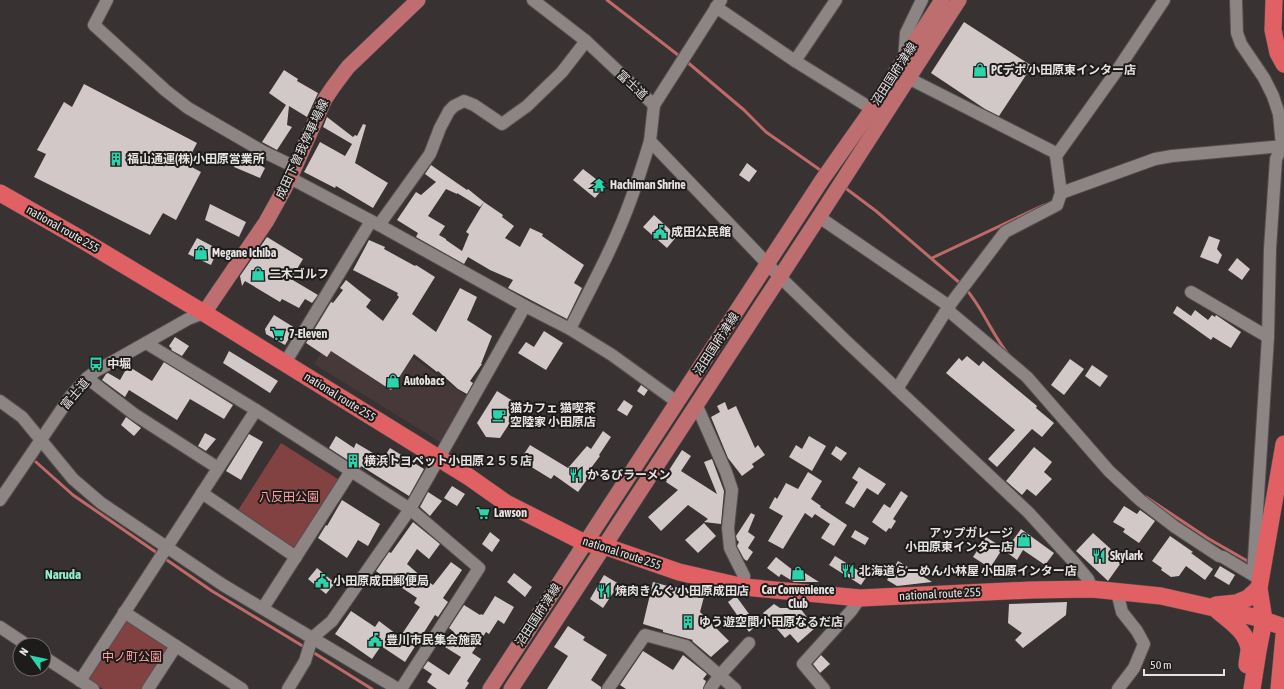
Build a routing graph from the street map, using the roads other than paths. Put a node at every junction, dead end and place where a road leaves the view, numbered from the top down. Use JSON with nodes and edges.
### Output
{"nodes":[{"id":1,"x":107,"y":0,"type":"edge"},
{"id":2,"x":418,"y":0,"type":"edge"},
{"id":3,"x":533,"y":0,"type":"edge"},
{"id":4,"x":836,"y":0,"type":"edge"},
{"id":5,"x":922,"y":0,"type":"edge"},
{"id":6,"x":942,"y":0,"type":"edge"},
{"id":7,"x":959,"y":0,"type":"edge"},
{"id":8,"x":1164,"y":0,"type":"edge"},
{"id":9,"x":1236,"y":0,"type":"edge"},
{"id":10,"x":1274,"y":0,"type":"edge"},
{"id":11,"x":718,"y":4,"type":"edge"},
{"id":12,"x":586,"y":42,"type":"junction"},
{"id":13,"x":904,"y":59,"type":"junction"},
{"id":14,"x":795,"y":62,"type":"junction"},
{"id":15,"x":1284,"y":64,"type":"edge"},
{"id":16,"x":908,"y":78,"type":"junction"},
{"id":17,"x":654,"y":105,"type":"junction"},
{"id":18,"x":872,"y":109,"type":"junction"},
{"id":19,"x":650,"y":141,"type":"junction"},
{"id":20,"x":1283,"y":146,"type":"edge"},
{"id":21,"x":1056,"y":156,"type":"junction"},
{"id":22,"x":293,"y":172,"type":"junction"},
{"id":23,"x":1061,"y":193,"type":"junction"},
{"id":24,"x":2,"y":198,"type":"edge"},
{"id":25,"x":820,"y":218,"type":"junction"},
{"id":26,"x":375,"y":223,"type":"junction"},
{"id":27,"x":769,"y":264,"type":"junction"},
{"id":28,"x":780,"y":277,"type":"junction"},
{"id":29,"x":1191,"y":292,"type":"dead end"},
{"id":30,"x":525,"y":306,"type":"junction"},
{"id":31,"x":950,"y":306,"type":"junction"},
{"id":32,"x":204,"y":313,"type":"junction"},
{"id":33,"x":570,"y":329,"type":"junction"},
{"id":34,"x":1268,"y":337,"type":"junction"},
{"id":35,"x":146,"y":344,"type":"junction"},
{"id":36,"x":285,"y":363,"type":"junction"},
{"id":37,"x":87,"y":378,"type":"junction"},
{"id":38,"x":897,"y":389,"type":"junction"},
{"id":39,"x":0,"y":401,"type":"edge"},
{"id":40,"x":677,"y":402,"type":"junction"},
{"id":41,"x":696,"y":404,"type":"junction"},
{"id":42,"x":256,"y":410,"type":"junction"},
{"id":43,"x":41,"y":440,"type":"junction"},
{"id":44,"x":1284,"y":444,"type":"edge"},
{"id":45,"x":440,"y":459,"type":"junction"},
{"id":46,"x":218,"y":468,"type":"junction"},
{"id":47,"x":351,"y":471,"type":"junction"},
{"id":48,"x":202,"y":494,"type":"junction"},
{"id":49,"x":0,"y":500,"type":"edge"},
{"id":50,"x":410,"y":509,"type":"junction"},
{"id":51,"x":585,"y":543,"type":"junction"},
{"id":52,"x":604,"y":546,"type":"junction"},
{"id":53,"x":164,"y":553,"type":"junction"},
{"id":54,"x":296,"y":557,"type":"junction"},
{"id":55,"x":744,"y":587,"type":"junction"},
{"id":56,"x":1259,"y":588,"type":"junction"},
{"id":57,"x":1092,"y":589,"type":"junction"},
{"id":58,"x":1117,"y":592,"type":"junction"},
{"id":59,"x":860,"y":598,"type":"junction"},
{"id":60,"x":1210,"y":607,"type":"junction"},
{"id":61,"x":263,"y":608,"type":"junction"},
{"id":62,"x":124,"y":612,"type":"junction"},
{"id":63,"x":1264,"y":620,"type":"junction"},
{"id":64,"x":1284,"y":627,"type":"edge"},
{"id":65,"x":0,"y":628,"type":"edge"},
{"id":66,"x":1284,"y":636,"type":"edge"},
{"id":67,"x":14,"y":637,"type":"edge"},
{"id":68,"x":310,"y":642,"type":"junction"},
{"id":69,"x":749,"y":643,"type":"dead end"},
{"id":70,"x":176,"y":646,"type":"junction"},
{"id":71,"x":52,"y":661,"type":"edge"},
{"id":72,"x":720,"y":675,"type":"junction"},
{"id":73,"x":80,"y":680,"type":"junction"},
{"id":74,"x":234,"y":687,"type":"edge"},
{"id":75,"x":93,"y":689,"type":"edge"},
{"id":76,"x":148,"y":689,"type":"edge"},
{"id":77,"x":288,"y":689,"type":"edge"},
{"id":78,"x":399,"y":689,"type":"edge"},
{"id":79,"x":490,"y":689,"type":"edge"},
{"id":80,"x":511,"y":689,"type":"edge"},
{"id":81,"x":608,"y":689,"type":"edge"},
{"id":82,"x":710,"y":689,"type":"edge"},
{"id":83,"x":736,"y":689,"type":"edge"},
{"id":84,"x":824,"y":689,"type":"edge"},
{"id":85,"x":1118,"y":689,"type":"edge"},
{"id":86,"x":1244,"y":689,"type":"edge"},
{"id":87,"x":1252,"y":689,"type":"edge"},
{"id":88,"x":1279,"y":689,"type":"edge"}],
"edges":[{"from":1,"to":22,"type":"street"},
{"from":2,"to":22,"type":"main road","name":"成田下曽我停車場線"},
{"from":3,"to":12,"type":"street","name":"富士道"},
{"from":4,"to":14,"type":"street"},
{"from":5,"to":13,"type":"street"},
{"from":6,"to":13,"type":"main road","name":"沼田国府津線"},
{"from":7,"to":16,"type":"main road","name":"沼田国府津線"},
{"from":8,"to":21,"type":"street"},
{"from":9,"to":20,"type":"street"},
{"from":10,"to":15,"type":"highway"},
{"from":11,"to":14,"type":"street"},
{"from":11,"to":17,"type":"street","name":"富士道"},
{"from":12,"to":17,"type":"street","name":"富士道"},
{"from":12,"to":26,"type":"street"},
{"from":13,"to":18,"type":"main road","name":"沼田国府津線"},
{"from":14,"to":18,"type":"street"},
{"from":16,"to":21,"type":"street"},
{"from":16,"to":25,"type":"main road","name":"沼田国府津線"},
{"from":17,"to":19,"type":"street"},
{"from":18,"to":27,"type":"main road","name":"沼田国府津線"},
{"from":19,"to":27,"type":"street"},
{"from":19,"to":33,"type":"street"},
{"from":20,"to":23,"type":"street"},
{"from":20,"to":34,"type":"street"},
{"from":21,"to":23,"type":"street"},
{"from":22,"to":26,"type":"street"},
{"from":22,"to":32,"type":"main road","name":"成田下曽我停車場線"},
{"from":23,"to":31,"type":"street"},
{"from":24,"to":32,"type":"highway","name":"national route 255"},
{"from":25,"to":28,"type":"main road","name":"沼田国府津線"},
{"from":25,"to":31,"type":"street"},
{"from":26,"to":30,"type":"street"},
{"from":26,"to":36,"type":"street"},
{"from":27,"to":28,"type":"street"},
{"from":27,"to":40,"type":"main road","name":"沼田国府津線"},
{"from":28,"to":38,"type":"street"},
{"from":28,"to":41,"type":"main road","name":"沼田国府津線"},
{"from":29,"to":34,"type":"street"},
{"from":30,"to":33,"type":"street"},
{"from":30,"to":45,"type":"street"},
{"from":31,"to":34,"type":"street"},
{"from":31,"to":38,"type":"street"},
{"from":32,"to":35,"type":"street","name":"富士道"},
{"from":32,"to":36,"type":"highway","name":"national route 255"},
{"from":33,"to":40,"type":"street"},
{"from":35,"to":37,"type":"street","name":"富士道"},
{"from":35,"to":42,"type":"street"},
{"from":36,"to":45,"type":"highway","name":"national route 255"},
{"from":37,"to":43,"type":"street","name":"富士道"},
{"from":37,"to":46,"type":"street"},
{"from":38,"to":57,"type":"street"},
{"from":39,"to":43,"type":"street"},
{"from":40,"to":51,"type":"main road","name":"沼田国府津線"},
{"from":41,"to":52,"type":"main road","name":"沼田国府津線"},
{"from":41,"to":55,"type":"street"},
{"from":42,"to":46,"type":"street"},
{"from":42,"to":47,"type":"street"},
{"from":43,"to":49,"type":"street","name":"富士道"},
{"from":43,"to":53,"type":"street"},
{"from":44,"to":56,"type":"highway"},
{"from":45,"to":50,"type":"street"},
{"from":45,"to":51,"type":"highway","name":"national route 255"},
{"from":46,"to":48,"type":"street"},
{"from":47,"to":50,"type":"street"},
{"from":47,"to":54,"type":"street"},
{"from":48,"to":53,"type":"street"},
{"from":48,"to":54,"type":"street"},
{"from":50,"to":68,"type":"street"},
{"from":50,"to":78,"type":"street"},
{"from":51,"to":52,"type":"highway","name":"national route 255"},
{"from":51,"to":79,"type":"main road","name":"沼田国府津線"},
{"from":52,"to":55,"type":"highway","name":"national route 255"},
{"from":52,"to":80,"type":"main road","name":"沼田国府津線"},
{"from":53,"to":61,"type":"street"},
{"from":53,"to":62,"type":"street"},
{"from":54,"to":61,"type":"street"},
{"from":55,"to":59,"type":"highway","name":"national route 255"},
{"from":56,"to":60,"type":"highway"},
{"from":56,"to":63,"type":"highway"},
{"from":57,"to":58,"type":"highway","name":"national route 255"},
{"from":57,"to":59,"type":"highway","name":"national route 255"},
{"from":58,"to":60,"type":"highway","name":"national route 255"},
{"from":58,"to":85,"type":"street"},
{"from":59,"to":84,"type":"street"},
{"from":60,"to":63,"type":"highway","name":"national route 255"},
{"from":60,"to":86,"type":"highway"},
{"from":61,"to":68,"type":"street"},
{"from":62,"to":70,"type":"street"},
{"from":62,"to":73,"type":"street"},
{"from":63,"to":64,"type":"highway","name":"national route 255"},
{"from":63,"to":87,"type":"highway"},
{"from":65,"to":67,"type":"street"},
{"from":66,"to":88,"type":"highway"},
{"from":68,"to":77,"type":"street"},
{"from":68,"to":78,"type":"street"},
{"from":69,"to":72,"type":"street"},
{"from":70,"to":74,"type":"street"},
{"from":70,"to":76,"type":"street"},
{"from":71,"to":73,"type":"street"},
{"from":72,"to":81,"type":"street"},
{"from":72,"to":82,"type":"street"},
{"from":72,"to":83,"type":"street"},
{"from":73,"to":75,"type":"street"}]}
